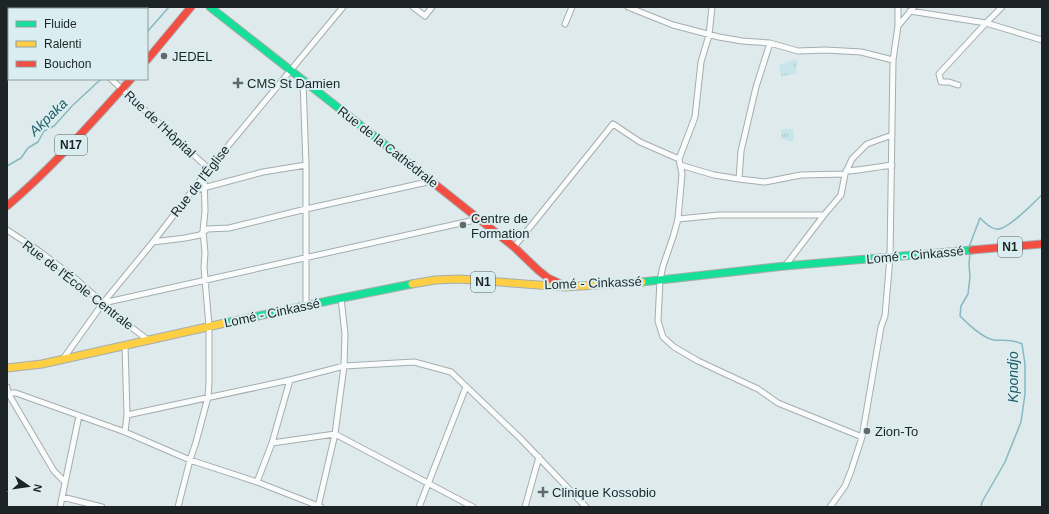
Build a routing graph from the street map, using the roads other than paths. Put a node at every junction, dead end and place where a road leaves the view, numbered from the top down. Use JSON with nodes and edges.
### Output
{"nodes":[{"id":1,"x":23,"y":7,"type":"edge"},
{"id":2,"x":191,"y":7,"type":"edge"},
{"id":3,"x":210,"y":7,"type":"edge"},
{"id":4,"x":343,"y":7,"type":"edge"},
{"id":5,"x":413,"y":7,"type":"edge"},
{"id":6,"x":432,"y":7,"type":"edge"},
{"id":7,"x":572,"y":7,"type":"edge"},
{"id":8,"x":628,"y":7,"type":"edge"},
{"id":9,"x":712,"y":7,"type":"edge"},
{"id":10,"x":898,"y":7,"type":"edge"},
{"id":11,"x":914,"y":7,"type":"edge"},
{"id":12,"x":1002,"y":7,"type":"edge"},
{"id":13,"x":27,"y":8,"type":"edge"},
{"id":14,"x":910,"y":11,"type":"junction"},
{"id":15,"x":986,"y":23,"type":"junction"},
{"id":16,"x":565,"y":24,"type":"dead end"},
{"id":17,"x":898,"y":26,"type":"junction"},
{"id":18,"x":709,"y":35,"type":"junction"},
{"id":19,"x":1042,"y":40,"type":"edge"},
{"id":20,"x":770,"y":43,"type":"junction"},
{"id":21,"x":148,"y":59,"type":"edge"},
{"id":22,"x":893,"y":60,"type":"junction"},
{"id":23,"x":290,"y":70,"type":"junction"},
{"id":24,"x":111,"y":80,"type":"edge"},
{"id":25,"x":130,"y":80,"type":"edge"},
{"id":26,"x":303,"y":81,"type":"junction"},
{"id":27,"x":958,"y":85,"type":"dead end"},
{"id":28,"x":123,"y":89,"type":"junction"},
{"id":29,"x":892,"y":135,"type":"junction"},
{"id":30,"x":680,"y":162,"type":"junction"},
{"id":31,"x":306,"y":165,"type":"junction"},
{"id":32,"x":892,"y":165,"type":"junction"},
{"id":33,"x":209,"y":169,"type":"junction"},
{"id":34,"x":846,"y":173,"type":"junction"},
{"id":35,"x":204,"y":175,"type":"junction"},
{"id":36,"x":739,"y":179,"type":"junction"},
{"id":37,"x":432,"y":181,"type":"junction"},
{"id":38,"x":204,"y":188,"type":"junction"},
{"id":39,"x":192,"y":191,"type":"junction"},
{"id":40,"x":7,"y":206,"type":"edge"},
{"id":41,"x":306,"y":209,"type":"junction"},
{"id":42,"x":824,"y":215,"type":"junction"},
{"id":43,"x":479,"y":219,"type":"junction"},
{"id":44,"x":678,"y":219,"type":"junction"},
{"id":45,"x":7,"y":230,"type":"edge"},
{"id":46,"x":203,"y":231,"type":"junction"},
{"id":47,"x":153,"y":242,"type":"junction"},
{"id":48,"x":1042,"y":244,"type":"edge"},
{"id":49,"x":514,"y":247,"type":"junction"},
{"id":50,"x":890,"y":257,"type":"junction"},
{"id":51,"x":306,"y":258,"type":"junction"},
{"id":52,"x":785,"y":266,"type":"junction"},
{"id":53,"x":660,"y":280,"type":"junction"},
{"id":54,"x":205,"y":281,"type":"junction"},
{"id":55,"x":566,"y":287,"type":"junction"},
{"id":56,"x":341,"y":298,"type":"junction"},
{"id":57,"x":103,"y":303,"type":"junction"},
{"id":58,"x":306,"y":306,"type":"junction"},
{"id":59,"x":209,"y":326,"type":"junction"},
{"id":60,"x":149,"y":340,"type":"junction"},
{"id":61,"x":125,"y":345,"type":"junction"},
{"id":62,"x":62,"y":359,"type":"junction"},
{"id":63,"x":344,"y":366,"type":"junction"},
{"id":64,"x":7,"y":368,"type":"edge"},
{"id":65,"x":290,"y":380,"type":"junction"},
{"id":66,"x":7,"y":387,"type":"edge"},
{"id":67,"x":466,"y":387,"type":"junction"},
{"id":68,"x":8,"y":393,"type":"junction"},
{"id":69,"x":208,"y":397,"type":"junction"},
{"id":70,"x":79,"y":416,"type":"junction"},
{"id":71,"x":127,"y":416,"type":"junction"},
{"id":72,"x":125,"y":432,"type":"junction"},
{"id":73,"x":335,"y":434,"type":"junction"},
{"id":74,"x":862,"y":437,"type":"junction"},
{"id":75,"x":272,"y":443,"type":"junction"},
{"id":76,"x":539,"y":458,"type":"junction"},
{"id":77,"x":190,"y":460,"type":"junction"},
{"id":78,"x":65,"y":482,"type":"junction"},
{"id":79,"x":257,"y":482,"type":"junction"},
{"id":80,"x":428,"y":484,"type":"junction"},
{"id":81,"x":62,"y":496,"type":"junction"},
{"id":82,"x":60,"y":507,"type":"edge"},
{"id":83,"x":102,"y":507,"type":"edge"},
{"id":84,"x":178,"y":507,"type":"edge"},
{"id":85,"x":319,"y":507,"type":"edge"},
{"id":86,"x":419,"y":507,"type":"edge"},
{"id":87,"x":472,"y":507,"type":"edge"},
{"id":88,"x":525,"y":507,"type":"edge"},
{"id":89,"x":586,"y":507,"type":"edge"},
{"id":90,"x":830,"y":507,"type":"edge"}],
"edges":[{"from":1,"to":13,"type":"street"},
{"from":2,"to":21,"type":"main road"},
{"from":3,"to":23,"type":"main road","name":"Rue de la Cathédrale"},
{"from":4,"to":23,"type":"street","name":"Rue de l'Église"},
{"from":5,"to":6,"type":"street"},
{"from":7,"to":16,"type":"street"},
{"from":8,"to":18,"type":"street"},
{"from":9,"to":18,"type":"street"},
{"from":10,"to":17,"type":"street"},
{"from":11,"to":14,"type":"street"},
{"from":12,"to":15,"type":"street"},
{"from":14,"to":15,"type":"street"},
{"from":14,"to":17,"type":"street"},
{"from":15,"to":19,"type":"street"},
{"from":15,"to":27,"type":"street"},
{"from":17,"to":22,"type":"street"},
{"from":18,"to":20,"type":"street"},
{"from":18,"to":30,"type":"street"},
{"from":20,"to":22,"type":"street"},
{"from":20,"to":36,"type":"street"},
{"from":22,"to":29,"type":"street"},
{"from":23,"to":26,"type":"main road","name":"Rue de la Cathédrale"},
{"from":23,"to":33,"type":"street","name":"Rue de l'Église"},
{"from":24,"to":28,"type":"street","name":"Rue de l'Hôpital"},
{"from":25,"to":28,"type":"main road","number":"N17"},
{"from":26,"to":31,"type":"street"},
{"from":26,"to":37,"type":"main road","name":"Rue de la Cathédrale"},
{"from":28,"to":33,"type":"street","name":"Rue de l'Hôpital"},
{"from":28,"to":40,"type":"main road","number":"N17"},
{"from":29,"to":32,"type":"street"},
{"from":29,"to":34,"type":"street"},
{"from":30,"to":36,"type":"street"},
{"from":30,"to":44,"type":"street"},
{"from":30,"to":49,"type":"street"},
{"from":31,"to":38,"type":"street"},
{"from":31,"to":41,"type":"street"},
{"from":32,"to":34,"type":"street"},
{"from":32,"to":50,"type":"street"},
{"from":33,"to":35,"type":"street","name":"Rue de l'Église"},
{"from":34,"to":36,"type":"street"},
{"from":34,"to":42,"type":"street"},
{"from":35,"to":38,"type":"street"},
{"from":35,"to":39,"type":"street","name":"Rue de l'Église"},
{"from":37,"to":41,"type":"street"},
{"from":37,"to":43,"type":"main road","name":"Rue de la Cathédrale"},
{"from":38,"to":39,"type":"street"},
{"from":38,"to":46,"type":"street"},
{"from":39,"to":47,"type":"street","name":"Rue de l'Église"},
{"from":41,"to":46,"type":"street"},
{"from":41,"to":51,"type":"street"},
{"from":42,"to":44,"type":"street"},
{"from":42,"to":52,"type":"street"},
{"from":43,"to":49,"type":"main road","name":"Rue de la Cathédrale"},
{"from":43,"to":51,"type":"street"},
{"from":44,"to":53,"type":"street"},
{"from":45,"to":57,"type":"street","name":"Rue de l'École Centrale"},
{"from":46,"to":47,"type":"street"},
{"from":46,"to":54,"type":"street"},
{"from":47,"to":57,"type":"street","name":"Rue de l'Église"},
{"from":48,"to":50,"type":"main road","name":"Lomé - Cinkassé","number":"N1"},
{"from":49,"to":55,"type":"main road","name":"Rue de la Cathédrale"},
{"from":50,"to":52,"type":"main road","name":"Lomé - Cinkassé","number":"N1"},
{"from":50,"to":74,"type":"street"},
{"from":51,"to":54,"type":"street"},
{"from":51,"to":58,"type":"street"},
{"from":52,"to":53,"type":"main road","name":"Lomé - Cinkassé","number":"N1"},
{"from":53,"to":55,"type":"main road","name":"Lomé - Cinkassé","number":"N1"},
{"from":53,"to":74,"type":"street"},
{"from":54,"to":57,"type":"street"},
{"from":54,"to":59,"type":"street"},
{"from":55,"to":56,"type":"main road","name":"Lomé - Cinkassé","number":"N1"},
{"from":56,"to":58,"type":"main road","name":"Lomé - Cinkassé","number":"N1"},
{"from":56,"to":63,"type":"street"},
{"from":57,"to":60,"type":"street","name":"Rue de l'École Centrale"},
{"from":57,"to":62,"type":"street","name":"Rue de l'Église"},
{"from":58,"to":59,"type":"main road","name":"Lomé - Cinkassé","number":"N1"},
{"from":59,"to":60,"type":"main road","name":"Lomé - Cinkassé","number":"N1"},
{"from":59,"to":69,"type":"street"},
{"from":60,"to":61,"type":"main road","name":"Lomé - Cinkassé","number":"N1"},
{"from":61,"to":62,"type":"main road","name":"Lomé - Cinkassé","number":"N1"},
{"from":61,"to":71,"type":"street"},
{"from":62,"to":64,"type":"main road","name":"Lomé - Cinkassé","number":"N1"},
{"from":63,"to":65,"type":"street"},
{"from":63,"to":67,"type":"street"},
{"from":63,"to":73,"type":"street"},
{"from":65,"to":69,"type":"street"},
{"from":65,"to":75,"type":"street"},
{"from":66,"to":68,"type":"street"},
{"from":67,"to":76,"type":"street"},
{"from":67,"to":80,"type":"street"},
{"from":68,"to":70,"type":"street"},
{"from":68,"to":78,"type":"street"},
{"from":69,"to":71,"type":"street"},
{"from":69,"to":77,"type":"street"},
{"from":70,"to":72,"type":"street"},
{"from":70,"to":78,"type":"street"},
{"from":71,"to":72,"type":"street"},
{"from":72,"to":77,"type":"street"},
{"from":73,"to":75,"type":"street"},
{"from":73,"to":80,"type":"street"},
{"from":73,"to":85,"type":"street"},
{"from":74,"to":90,"type":"street"},
{"from":75,"to":79,"type":"street"},
{"from":76,"to":88,"type":"street"},
{"from":76,"to":89,"type":"street"},
{"from":77,"to":79,"type":"street"},
{"from":77,"to":84,"type":"street"},
{"from":78,"to":81,"type":"street"},
{"from":79,"to":85,"type":"street"},
{"from":80,"to":86,"type":"street"},
{"from":80,"to":87,"type":"street"},
{"from":81,"to":82,"type":"street"},
{"from":81,"to":83,"type":"street"}]}
